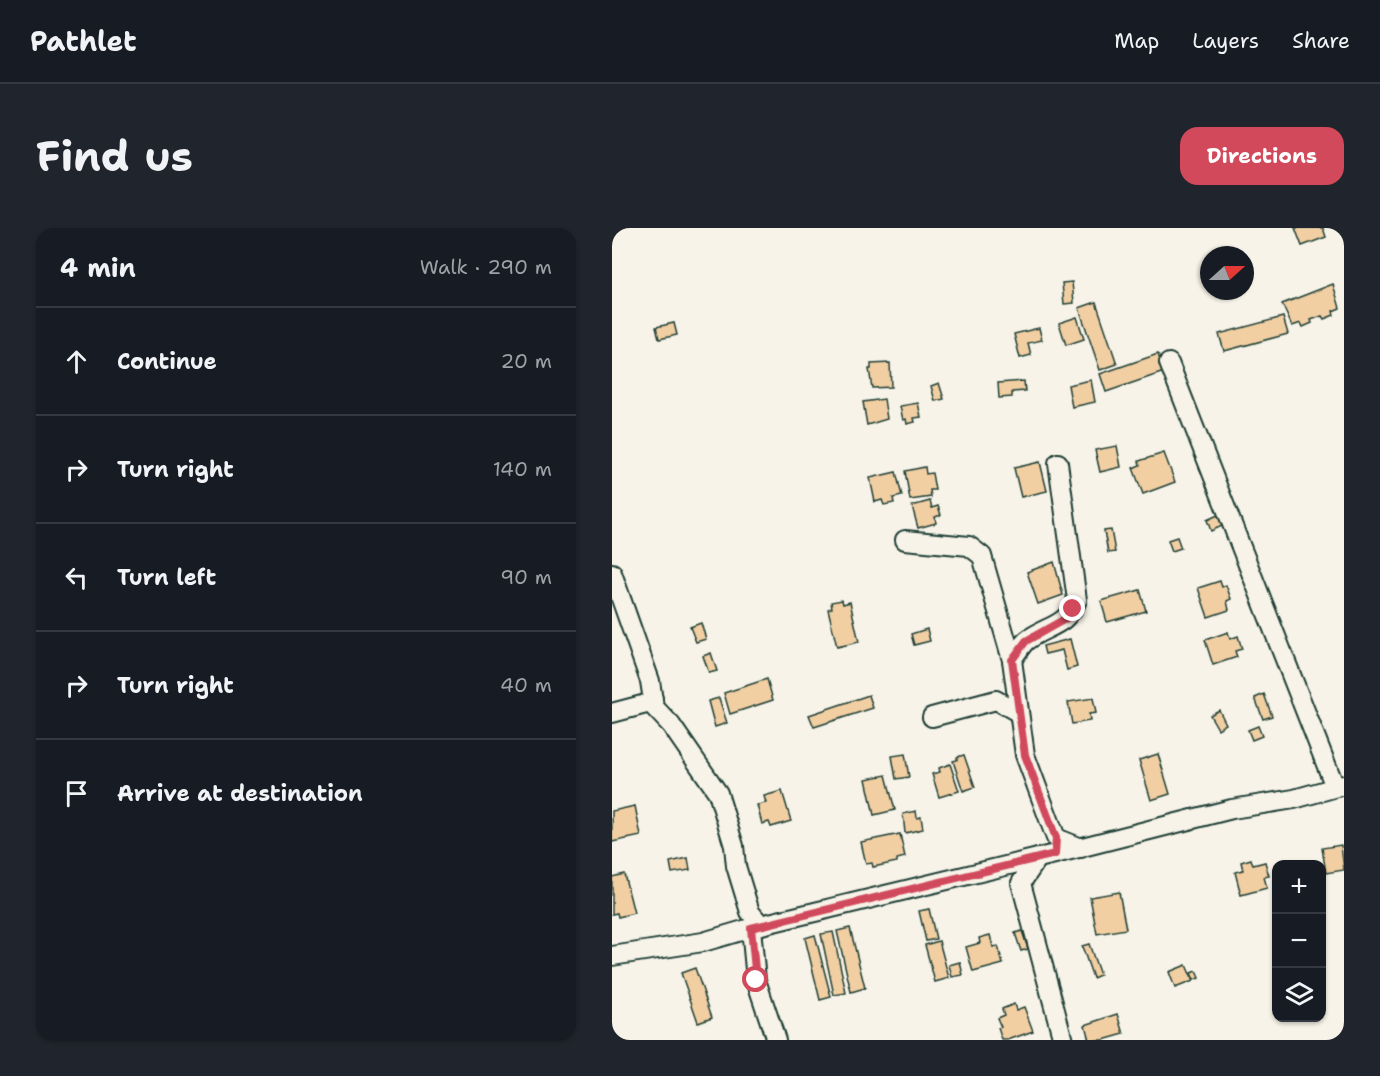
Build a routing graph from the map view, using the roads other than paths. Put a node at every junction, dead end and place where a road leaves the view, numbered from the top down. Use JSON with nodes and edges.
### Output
{"nodes":[{"id":1,"x":1169,"y":363,"type":"dead end"},
{"id":2,"x":1058,"y":464,"type":"dead end"},
{"id":3,"x":904,"y":540,"type":"dead end"},
{"id":4,"x":612,"y":573,"type":"edge"},
{"id":5,"x":1006,"y":636,"type":"junction"},
{"id":6,"x":1026,"y":641,"type":"junction"},
{"id":7,"x":1012,"y":660,"type":"junction"},
{"id":8,"x":1016,"y":688,"type":"junction"},
{"id":9,"x":996,"y":700,"type":"junction"},
{"id":10,"x":651,"y":703,"type":"junction"},
{"id":11,"x":612,"y":713,"type":"edge"},
{"id":12,"x":1019,"y":713,"type":"junction"},
{"id":13,"x":932,"y":717,"type":"dead end"},
{"id":14,"x":1340,"y":786,"type":"edge"},
{"id":15,"x":1050,"y":850,"type":"junction"},
{"id":16,"x":1000,"y":866,"type":"junction"},
{"id":17,"x":1021,"y":883,"type":"junction"},
{"id":18,"x":756,"y":927,"type":"junction"},
{"id":19,"x":613,"y":951,"type":"edge"},
{"id":20,"x":776,"y":1040,"type":"edge"},
{"id":21,"x":1063,"y":1040,"type":"edge"}],
"edges":[{"from":1,"to":14,"type":"street"},
{"from":2,"to":6,"type":"street"},
{"from":3,"to":5,"type":"street"},
{"from":4,"to":10,"type":"street"},
{"from":5,"to":6,"type":"street"},
{"from":5,"to":7,"type":"street"},
{"from":6,"to":7,"type":"street"},
{"from":7,"to":8,"type":"street"},
{"from":8,"to":9,"type":"street"},
{"from":8,"to":12,"type":"street"},
{"from":9,"to":12,"type":"street"},
{"from":9,"to":13,"type":"street"},
{"from":10,"to":11,"type":"street"},
{"from":10,"to":18,"type":"street"},
{"from":12,"to":15,"type":"street"},
{"from":14,"to":15,"type":"street"},
{"from":15,"to":16,"type":"street"},
{"from":15,"to":17,"type":"street"},
{"from":16,"to":17,"type":"street"},
{"from":16,"to":18,"type":"street"},
{"from":17,"to":21,"type":"street"},
{"from":18,"to":19,"type":"street"},
{"from":18,"to":20,"type":"street"}]}
